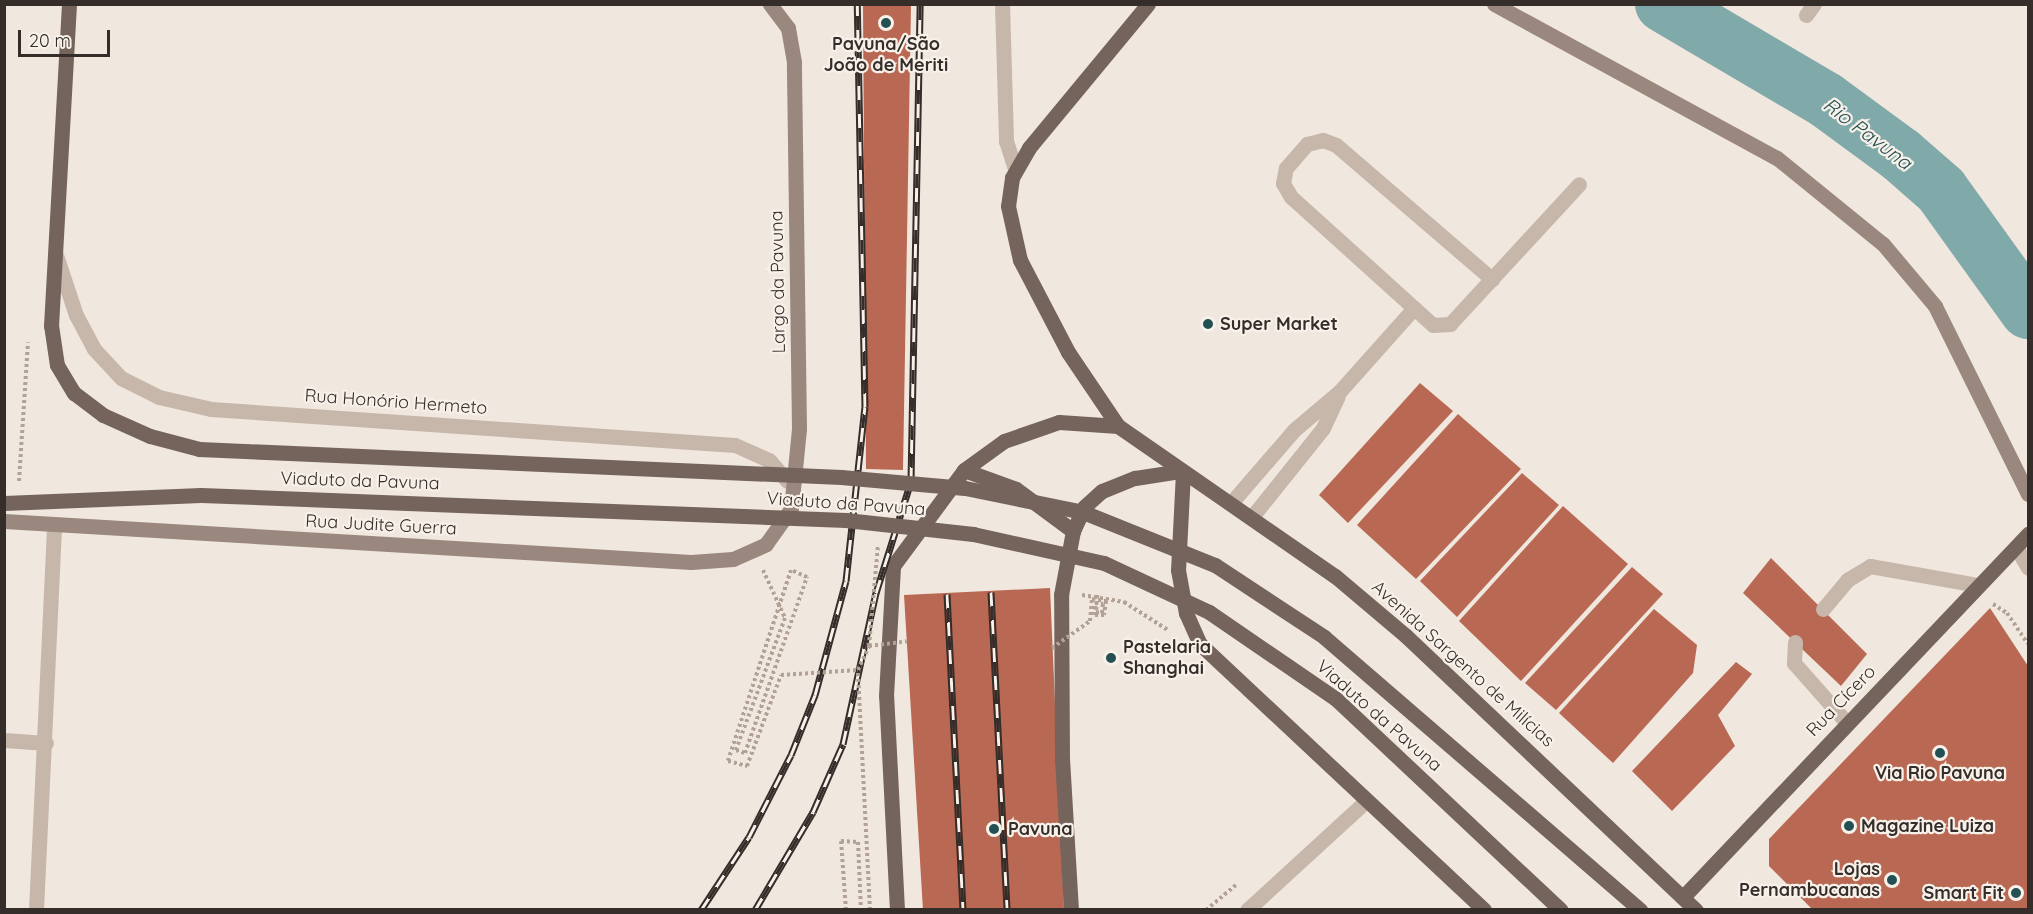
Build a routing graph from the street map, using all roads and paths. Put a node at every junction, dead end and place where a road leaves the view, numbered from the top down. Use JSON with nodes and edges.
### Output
{"nodes":[{"id":1,"x":69,"y":4,"type":"edge"},
{"id":2,"x":770,"y":4,"type":"edge"},
{"id":3,"x":1002,"y":4,"type":"edge"},
{"id":4,"x":1148,"y":4,"type":"edge"},
{"id":5,"x":1494,"y":4,"type":"edge"},
{"id":6,"x":1015,"y":169,"type":"junction"},
{"id":7,"x":1579,"y":184,"type":"dead end"},
{"id":8,"x":56,"y":255,"type":"junction"},
{"id":9,"x":1492,"y":279,"type":"junction"},
{"id":10,"x":1414,"y":308,"type":"junction"},
{"id":11,"x":28,"y":339,"type":"dead end"},
{"id":12,"x":1340,"y":391,"type":"junction"},
{"id":13,"x":1118,"y":426,"type":"junction"},
{"id":14,"x":199,"y":449,"type":"joint"},
{"id":15,"x":964,"y":470,"type":"junction"},
{"id":16,"x":1182,"y":471,"type":"junction"},
{"id":17,"x":2028,"y":494,"type":"edge"},
{"id":18,"x":794,"y":496,"type":"junction"},
{"id":19,"x":9,"y":502,"type":"edge"},
{"id":20,"x":1231,"y":503,"type":"junction"},
{"id":21,"x":1251,"y":518,"type":"junction"},
{"id":22,"x":4,"y":521,"type":"edge"},
{"id":23,"x":54,"y":524,"type":"junction"},
{"id":24,"x":1073,"y":531,"type":"junction"},
{"id":25,"x":2028,"y":534,"type":"edge"},
{"id":26,"x":879,"y":539,"type":"dead end"},
{"id":27,"x":2016,"y":547,"type":"junction"},
{"id":28,"x":754,"y":551,"type":"junction"},
{"id":29,"x":2028,"y":568,"type":"edge"},
{"id":30,"x":1978,"y":585,"type":"junction"},
{"id":31,"x":1061,"y":595,"type":"junction"},
{"id":32,"x":1098,"y":595,"type":"junction"},
{"id":33,"x":1823,"y":609,"type":"dead end"},
{"id":34,"x":1171,"y":632,"type":"dead end"},
{"id":35,"x":907,"y":641,"type":"dead end"},
{"id":36,"x":1794,"y":642,"type":"dead end"},
{"id":37,"x":869,"y":645,"type":"junction"},
{"id":38,"x":1052,"y":648,"type":"dead end"},
{"id":39,"x":858,"y":670,"type":"junction"},
{"id":40,"x":1847,"y":723,"type":"junction"},
{"id":41,"x":4,"y":740,"type":"edge"},
{"id":42,"x":46,"y":743,"type":"junction"},
{"id":43,"x":1366,"y":801,"type":"junction"},
{"id":44,"x":1683,"y":897,"type":"junction"},
{"id":45,"x":36,"y":909,"type":"edge"},
{"id":46,"x":846,"y":909,"type":"edge"},
{"id":47,"x":861,"y":909,"type":"edge"},
{"id":48,"x":870,"y":909,"type":"edge"},
{"id":49,"x":897,"y":909,"type":"edge"},
{"id":50,"x":1071,"y":909,"type":"edge"},
{"id":51,"x":1247,"y":909,"type":"edge"},
{"id":52,"x":1484,"y":909,"type":"edge"},
{"id":53,"x":1562,"y":909,"type":"edge"},
{"id":54,"x":1640,"y":909,"type":"edge"},
{"id":55,"x":1696,"y":909,"type":"edge"}],
"edges":[{"from":1,"to":8,"type":"main road","name":"Rua Honório Hermeto"},
{"from":2,"to":18,"type":"main road","name":"Largo da Pavuna"},
{"from":3,"to":6,"type":"street"},
{"from":4,"to":6,"type":"main road"},
{"from":5,"to":17,"type":"main road"},
{"from":6,"to":13,"type":"main road","name":"Avenida Sargento de Milícias"},
{"from":7,"to":9,"type":"street"},
{"from":8,"to":14,"type":"main road","name":"Rua Honório Hermeto"},
{"from":8,"to":18,"type":"street","name":"Rua Honório Hermeto"},
{"from":9,"to":10,"type":"street"},
{"from":9,"to":10,"type":"street"},
{"from":10,"to":12,"type":"street"},
{"from":11,"to":19,"type":"path"},
{"from":12,"to":20,"type":"street"},
{"from":12,"to":21,"type":"street"},
{"from":13,"to":15,"type":"main road","name":"Avenida Sargento de Milícias"},
{"from":13,"to":16,"type":"main road","name":"Avenida Sargento de Milícias"},
{"from":14,"to":54,"type":"main road","name":"Viaduto da Pavuna","bridge":true},
{"from":15,"to":24,"type":"main road"},
{"from":15,"to":49,"type":"main road","name":"Avenida Sargento de Milícias"},
{"from":16,"to":20,"type":"main road","name":"Avenida Sargento de Milícias"},
{"from":16,"to":24,"type":"main road"},
{"from":16,"to":43,"type":"main road"},
{"from":18,"to":28,"type":"main road","name":"Largo da Pavuna"},
{"from":19,"to":53,"type":"main road","name":"Viaduto da Pavuna","bridge":true},
{"from":20,"to":21,"type":"main road","name":"Avenida Sargento de Milícias"},
{"from":21,"to":44,"type":"main road","name":"Avenida Sargento de Milícias"},
{"from":22,"to":23,"type":"main road","name":"Rua Judite Guerra"},
{"from":23,"to":28,"type":"main road","name":"Rua Judite Guerra"},
{"from":23,"to":42,"type":"street"},
{"from":24,"to":31,"type":"main road"},
{"from":25,"to":27,"type":"main road","name":"Rua Cícero"},
{"from":26,"to":37,"type":"path","bridge":true},
{"from":27,"to":29,"type":"street"},
{"from":27,"to":30,"type":"main road","name":"Rua Cícero"},
{"from":28,"to":39,"type":"path","bridge":true},
{"from":30,"to":33,"type":"street"},
{"from":30,"to":40,"type":"main road","name":"Rua Cícero"},
{"from":31,"to":32,"type":"path"},
{"from":31,"to":50,"type":"main road"},
{"from":32,"to":34,"type":"path"},
{"from":32,"to":38,"type":"path","bridge":true},
{"from":35,"to":37,"type":"path","bridge":true},
{"from":36,"to":40,"type":"street"},
{"from":37,"to":39,"type":"path","bridge":true},
{"from":39,"to":48,"type":"path","bridge":true},
{"from":40,"to":44,"type":"main road","name":"Rua Cícero"},
{"from":41,"to":42,"type":"street"},
{"from":42,"to":45,"type":"street"},
{"from":43,"to":51,"type":"street"},
{"from":43,"to":52,"type":"main road"},
{"from":44,"to":55,"type":"main road","name":"Avenida Sargento de Milícias"},
{"from":46,"to":47,"type":"path"}]}
